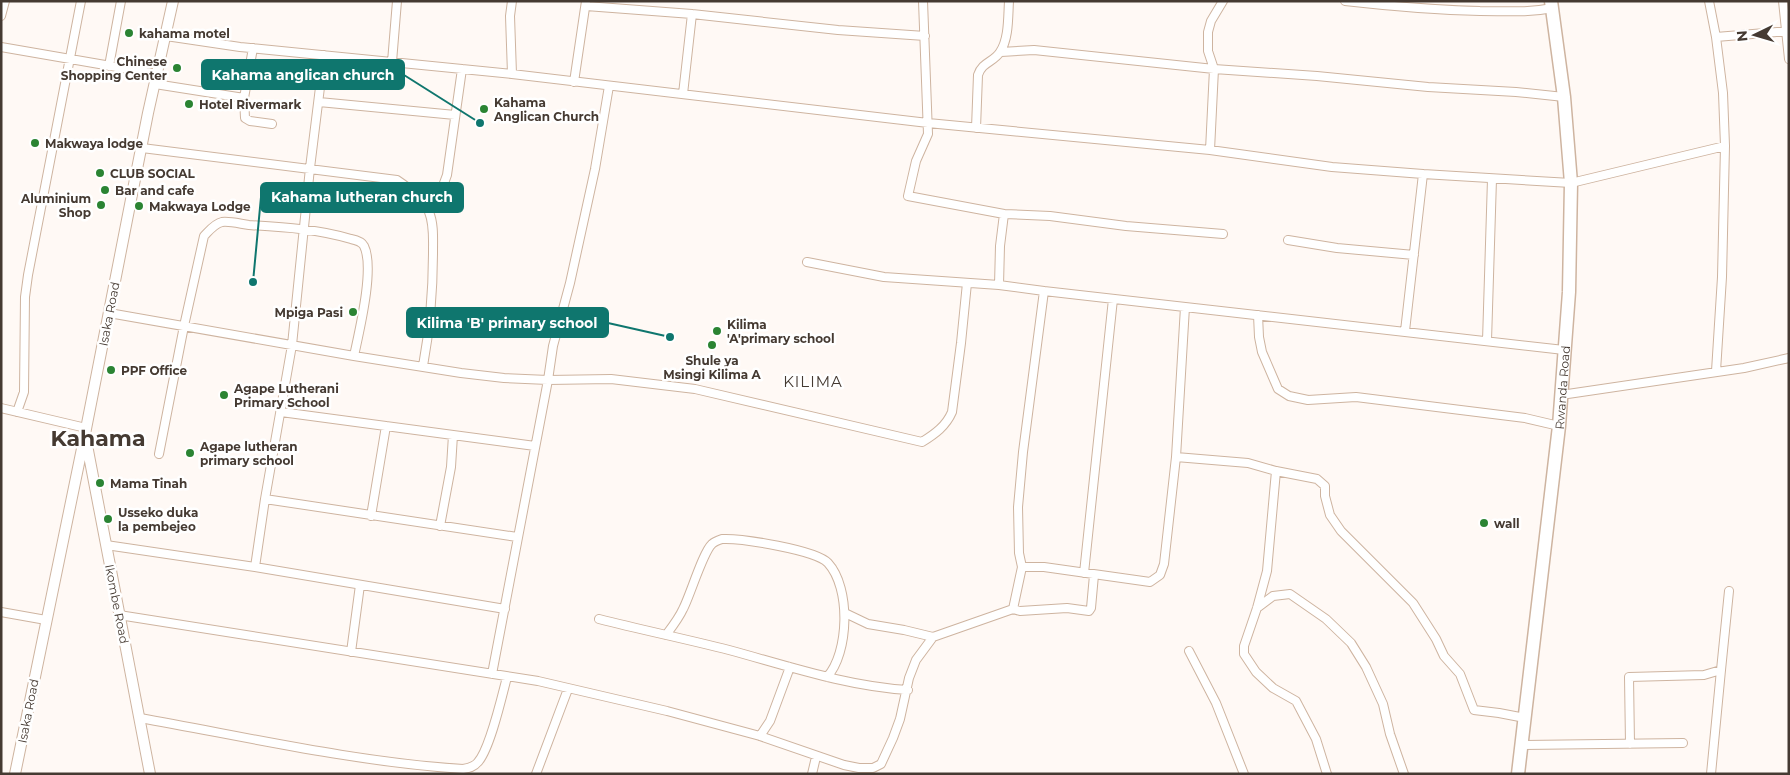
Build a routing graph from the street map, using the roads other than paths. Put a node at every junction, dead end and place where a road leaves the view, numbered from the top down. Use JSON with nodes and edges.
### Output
{"nodes":[{"id":1,"x":5,"y":1,"type":"edge"},
{"id":2,"x":81,"y":1,"type":"edge"},
{"id":3,"x":121,"y":1,"type":"edge"},
{"id":4,"x":173,"y":1,"type":"edge"},
{"id":5,"x":397,"y":1,"type":"edge"},
{"id":6,"x":512,"y":1,"type":"edge"},
{"id":7,"x":923,"y":1,"type":"edge"},
{"id":8,"x":1009,"y":1,"type":"edge"},
{"id":9,"x":1223,"y":1,"type":"edge"},
{"id":10,"x":1345,"y":1,"type":"edge"},
{"id":11,"x":1709,"y":1,"type":"edge"},
{"id":12,"x":1783,"y":1,"type":"edge"},
{"id":13,"x":586,"y":4,"type":"edge"},
{"id":14,"x":1552,"y":5,"type":"edge"},
{"id":15,"x":692,"y":14,"type":"junction"},
{"id":16,"x":1,"y":16,"type":"edge"},
{"id":17,"x":1787,"y":31,"type":"edge"},
{"id":18,"x":166,"y":36,"type":"junction"},
{"id":19,"x":925,"y":36,"type":"junction"},
{"id":20,"x":1716,"y":37,"type":"junction"},
{"id":21,"x":1,"y":47,"type":"edge"},
{"id":22,"x":253,"y":48,"type":"junction"},
{"id":23,"x":1001,"y":52,"type":"junction"},
{"id":24,"x":324,"y":55,"type":"junction"},
{"id":25,"x":69,"y":59,"type":"junction"},
{"id":26,"x":1789,"y":59,"type":"edge"},
{"id":27,"x":392,"y":62,"type":"junction"},
{"id":28,"x":109,"y":66,"type":"junction"},
{"id":29,"x":462,"y":69,"type":"junction"},
{"id":30,"x":1214,"y":69,"type":"junction"},
{"id":31,"x":512,"y":74,"type":"junction"},
{"id":32,"x":156,"y":79,"type":"junction"},
{"id":33,"x":574,"y":82,"type":"junction"},
{"id":34,"x":608,"y":86,"type":"junction"},
{"id":35,"x":683,"y":94,"type":"junction"},
{"id":36,"x":1564,"y":96,"type":"junction"},
{"id":37,"x":244,"y":98,"type":"junction"},
{"id":38,"x":319,"y":102,"type":"junction"},
{"id":39,"x":455,"y":115,"type":"junction"},
{"id":40,"x":928,"y":123,"type":"junction"},
{"id":41,"x":272,"y":124,"type":"dead end"},
{"id":42,"x":976,"y":128,"type":"junction"},
{"id":43,"x":1725,"y":146,"type":"junction"},
{"id":44,"x":142,"y":148,"type":"junction"},
{"id":45,"x":1210,"y":150,"type":"junction"},
{"id":46,"x":310,"y":168,"type":"junction"},
{"id":47,"x":1423,"y":174,"type":"junction"},
{"id":48,"x":1492,"y":178,"type":"junction"},
{"id":49,"x":1571,"y":183,"type":"junction"},
{"id":50,"x":427,"y":207,"type":"junction"},
{"id":51,"x":1004,"y":214,"type":"junction"},
{"id":52,"x":304,"y":230,"type":"junction"},
{"id":53,"x":1223,"y":234,"type":"dead end"},
{"id":54,"x":1288,"y":240,"type":"dead end"},
{"id":55,"x":1414,"y":255,"type":"junction"},
{"id":56,"x":807,"y":262,"type":"dead end"},
{"id":57,"x":967,"y":283,"type":"junction"},
{"id":58,"x":999,"y":285,"type":"junction"},
{"id":59,"x":1044,"y":291,"type":"junction"},
{"id":60,"x":1113,"y":299,"type":"junction"},
{"id":61,"x":1185,"y":307,"type":"junction"},
{"id":62,"x":109,"y":313,"type":"junction"},
{"id":63,"x":1258,"y":315,"type":"junction"},
{"id":64,"x":184,"y":326,"type":"junction"},
{"id":65,"x":1405,"y":331,"type":"junction"},
{"id":66,"x":1487,"y":341,"type":"junction"},
{"id":67,"x":292,"y":345,"type":"junction"},
{"id":68,"x":1564,"y":350,"type":"junction"},
{"id":69,"x":354,"y":356,"type":"junction"},
{"id":70,"x":1789,"y":358,"type":"edge"},
{"id":71,"x":423,"y":366,"type":"junction"},
{"id":72,"x":1716,"y":371,"type":"junction"},
{"id":73,"x":548,"y":380,"type":"junction"},
{"id":74,"x":1561,"y":395,"type":"junction"},
{"id":75,"x":1,"y":408,"type":"edge"},
{"id":76,"x":17,"y":412,"type":"junction"},
{"id":77,"x":281,"y":412,"type":"junction"},
{"id":78,"x":386,"y":426,"type":"junction"},
{"id":79,"x":1559,"y":426,"type":"junction"},
{"id":80,"x":86,"y":431,"type":"junction"},
{"id":81,"x":453,"y":435,"type":"junction"},
{"id":82,"x":536,"y":446,"type":"junction"},
{"id":83,"x":159,"y":454,"type":"dead end"},
{"id":84,"x":1176,"y":457,"type":"junction"},
{"id":85,"x":1276,"y":471,"type":"junction"},
{"id":86,"x":265,"y":499,"type":"junction"},
{"id":87,"x":371,"y":516,"type":"junction"},
{"id":88,"x":440,"y":526,"type":"junction"},
{"id":89,"x":517,"y":537,"type":"junction"},
{"id":90,"x":106,"y":545,"type":"junction"},
{"id":91,"x":255,"y":567,"type":"junction"},
{"id":92,"x":1022,"y":567,"type":"junction"},
{"id":93,"x":1084,"y":573,"type":"junction"},
{"id":94,"x":1094,"y":575,"type":"junction"},
{"id":95,"x":360,"y":585,"type":"junction"},
{"id":96,"x":1729,"y":591,"type":"dead end"},
{"id":97,"x":1257,"y":608,"type":"junction"},
{"id":98,"x":505,"y":609,"type":"junction"},
{"id":99,"x":1013,"y":609,"type":"junction"},
{"id":100,"x":1,"y":612,"type":"edge"},
{"id":101,"x":846,"y":614,"type":"junction"},
{"id":102,"x":119,"y":615,"type":"junction"},
{"id":103,"x":599,"y":618,"type":"dead end"},
{"id":104,"x":46,"y":620,"type":"junction"},
{"id":105,"x":666,"y":635,"type":"junction"},
{"id":106,"x":934,"y":637,"type":"junction"},
{"id":107,"x":1189,"y":651,"type":"dead end"},
{"id":108,"x":351,"y":652,"type":"junction"},
{"id":109,"x":790,"y":667,"type":"junction"},
{"id":110,"x":1721,"y":670,"type":"junction"},
{"id":111,"x":492,"y":674,"type":"junction"},
{"id":112,"x":507,"y":677,"type":"junction"},
{"id":113,"x":827,"y":677,"type":"junction"},
{"id":114,"x":568,"y":689,"type":"junction"},
{"id":115,"x":908,"y":690,"type":"junction"},
{"id":116,"x":140,"y":718,"type":"junction"},
{"id":117,"x":1525,"y":718,"type":"junction"},
{"id":118,"x":760,"y":736,"type":"junction"},
{"id":119,"x":1683,"y":743,"type":"dead end"},
{"id":120,"x":1630,"y":744,"type":"junction"},
{"id":121,"x":1522,"y":745,"type":"junction"},
{"id":122,"x":816,"y":756,"type":"junction"},
{"id":123,"x":15,"y":774,"type":"edge"},
{"id":124,"x":150,"y":774,"type":"edge"},
{"id":125,"x":536,"y":774,"type":"edge"},
{"id":126,"x":812,"y":774,"type":"edge"},
{"id":127,"x":1244,"y":774,"type":"edge"},
{"id":128,"x":1327,"y":774,"type":"edge"},
{"id":129,"x":1404,"y":774,"type":"edge"},
{"id":130,"x":1518,"y":774,"type":"edge"},
{"id":131,"x":1711,"y":774,"type":"edge"}],
"edges":[{"from":1,"to":16,"type":"street"},
{"from":2,"to":25,"type":"street"},
{"from":3,"to":28,"type":"street"},
{"from":4,"to":18,"type":"street","name":"Isaka Road"},
{"from":5,"to":27,"type":"street"},
{"from":6,"to":31,"type":"street"},
{"from":7,"to":19,"type":"street"},
{"from":8,"to":23,"type":"street"},
{"from":9,"to":30,"type":"street"},
{"from":10,"to":14,"type":"street"},
{"from":11,"to":20,"type":"street"},
{"from":12,"to":17,"type":"street"},
{"from":13,"to":15,"type":"street"},
{"from":13,"to":33,"type":"street"},
{"from":14,"to":36,"type":"highway","name":"Rwanda Road"},
{"from":15,"to":19,"type":"street"},
{"from":15,"to":35,"type":"street"},
{"from":17,"to":20,"type":"street"},
{"from":17,"to":26,"type":"street"},
{"from":18,"to":22,"type":"street"},
{"from":18,"to":32,"type":"street","name":"Isaka Road"},
{"from":19,"to":40,"type":"street"},
{"from":20,"to":43,"type":"street"},
{"from":21,"to":25,"type":"street"},
{"from":22,"to":24,"type":"street"},
{"from":22,"to":37,"type":"street"},
{"from":23,"to":30,"type":"street"},
{"from":23,"to":42,"type":"street"},
{"from":24,"to":27,"type":"street"},
{"from":24,"to":38,"type":"street"},
{"from":25,"to":28,"type":"street"},
{"from":25,"to":76,"type":"street"},
{"from":27,"to":29,"type":"street"},
{"from":28,"to":32,"type":"street"},
{"from":29,"to":31,"type":"street"},
{"from":29,"to":39,"type":"street"},
{"from":30,"to":36,"type":"street"},
{"from":30,"to":45,"type":"street"},
{"from":31,"to":33,"type":"street"},
{"from":32,"to":37,"type":"street"},
{"from":32,"to":44,"type":"street","name":"Isaka Road"},
{"from":33,"to":34,"type":"street"},
{"from":34,"to":35,"type":"street"},
{"from":34,"to":73,"type":"street"},
{"from":35,"to":40,"type":"street"},
{"from":36,"to":49,"type":"highway","name":"Rwanda Road"},
{"from":37,"to":41,"type":"street"},
{"from":38,"to":39,"type":"street"},
{"from":38,"to":46,"type":"street"},
{"from":39,"to":50,"type":"street"},
{"from":40,"to":42,"type":"street"},
{"from":40,"to":51,"type":"street"},
{"from":42,"to":45,"type":"street"},
{"from":43,"to":49,"type":"street"},
{"from":43,"to":72,"type":"street"},
{"from":44,"to":46,"type":"street"},
{"from":44,"to":62,"type":"street","name":"Isaka Road"},
{"from":45,"to":47,"type":"street"},
{"from":46,"to":50,"type":"street"},
{"from":46,"to":52,"type":"street"},
{"from":47,"to":48,"type":"street"},
{"from":47,"to":55,"type":"street"},
{"from":48,"to":49,"type":"street"},
{"from":48,"to":66,"type":"street"},
{"from":49,"to":68,"type":"highway","name":"Rwanda Road"},
{"from":50,"to":71,"type":"street"},
{"from":51,"to":53,"type":"street"},
{"from":51,"to":58,"type":"street"},
{"from":52,"to":64,"type":"street"},
{"from":52,"to":67,"type":"street"},
{"from":52,"to":69,"type":"street"},
{"from":54,"to":55,"type":"street"},
{"from":55,"to":65,"type":"street"},
{"from":56,"to":57,"type":"street"},
{"from":57,"to":58,"type":"street"},
{"from":57,"to":73,"type":"street"},
{"from":58,"to":59,"type":"street"},
{"from":59,"to":60,"type":"street"},
{"from":59,"to":92,"type":"street"},
{"from":60,"to":61,"type":"street"},
{"from":60,"to":93,"type":"street"},
{"from":61,"to":63,"type":"street"},
{"from":61,"to":84,"type":"street"},
{"from":62,"to":64,"type":"street"},
{"from":62,"to":80,"type":"street","name":"Isaka Road"},
{"from":63,"to":65,"type":"street"},
{"from":63,"to":79,"type":"street"},
{"from":64,"to":67,"type":"street"},
{"from":64,"to":83,"type":"street"},
{"from":65,"to":66,"type":"street"},
{"from":66,"to":68,"type":"street"},
{"from":67,"to":69,"type":"street"},
{"from":67,"to":77,"type":"street"},
{"from":68,"to":74,"type":"highway","name":"Rwanda Road"},
{"from":69,"to":71,"type":"street"},
{"from":70,"to":72,"type":"street"},
{"from":71,"to":73,"type":"street"},
{"from":72,"to":74,"type":"street"},
{"from":73,"to":82,"type":"street"},
{"from":74,"to":79,"type":"highway","name":"Rwanda Road"},
{"from":75,"to":76,"type":"street"},
{"from":76,"to":80,"type":"street"},
{"from":77,"to":78,"type":"street"},
{"from":77,"to":86,"type":"street"},
{"from":78,"to":81,"type":"street"},
{"from":78,"to":87,"type":"street"},
{"from":79,"to":117,"type":"highway","name":"Rwanda Road"},
{"from":80,"to":90,"type":"street","name":"Ikombe Road"},
{"from":80,"to":104,"type":"street","name":"Isaka Road"},
{"from":81,"to":82,"type":"street"},
{"from":81,"to":88,"type":"street"},
{"from":82,"to":89,"type":"street"},
{"from":84,"to":85,"type":"street"},
{"from":84,"to":94,"type":"street"},
{"from":85,"to":97,"type":"street"},
{"from":85,"to":117,"type":"street"},
{"from":86,"to":87,"type":"street"},
{"from":86,"to":91,"type":"street"},
{"from":87,"to":88,"type":"street"},
{"from":88,"to":89,"type":"street"},
{"from":89,"to":98,"type":"street"},
{"from":90,"to":91,"type":"street"},
{"from":90,"to":102,"type":"street","name":"Ikombe Road"},
{"from":91,"to":95,"type":"street"},
{"from":92,"to":93,"type":"street"},
{"from":92,"to":99,"type":"street"},
{"from":93,"to":94,"type":"street"},
{"from":94,"to":99,"type":"street"},
{"from":95,"to":98,"type":"street"},
{"from":95,"to":108,"type":"street"},
{"from":96,"to":110,"type":"street"},
{"from":97,"to":128,"type":"street"},
{"from":97,"to":129,"type":"street"},
{"from":98,"to":111,"type":"street"},
{"from":99,"to":106,"type":"street"},
{"from":100,"to":104,"type":"street"},
{"from":101,"to":105,"type":"street"},
{"from":101,"to":106,"type":"street"},
{"from":101,"to":113,"type":"street"},
{"from":102,"to":108,"type":"street"},
{"from":102,"to":116,"type":"street","name":"Ikombe Road"},
{"from":103,"to":105,"type":"street"},
{"from":104,"to":123,"type":"street","name":"Isaka Road"},
{"from":105,"to":109,"type":"street"},
{"from":106,"to":115,"type":"street"},
{"from":107,"to":127,"type":"street"},
{"from":108,"to":111,"type":"street"},
{"from":109,"to":113,"type":"street"},
{"from":109,"to":118,"type":"street"},
{"from":110,"to":120,"type":"street"},
{"from":110,"to":131,"type":"street"},
{"from":111,"to":112,"type":"street"},
{"from":112,"to":114,"type":"street"},
{"from":112,"to":116,"type":"street"},
{"from":113,"to":115,"type":"street"},
{"from":114,"to":118,"type":"street"},
{"from":114,"to":125,"type":"street"},
{"from":115,"to":122,"type":"street"},
{"from":116,"to":124,"type":"street","name":"Ikombe Road"},
{"from":117,"to":121,"type":"highway","name":"Rwanda Road"},
{"from":118,"to":122,"type":"street"},
{"from":119,"to":120,"type":"street"},
{"from":120,"to":121,"type":"street"},
{"from":121,"to":130,"type":"highway","name":"Rwanda Road"},
{"from":122,"to":126,"type":"street"}]}
